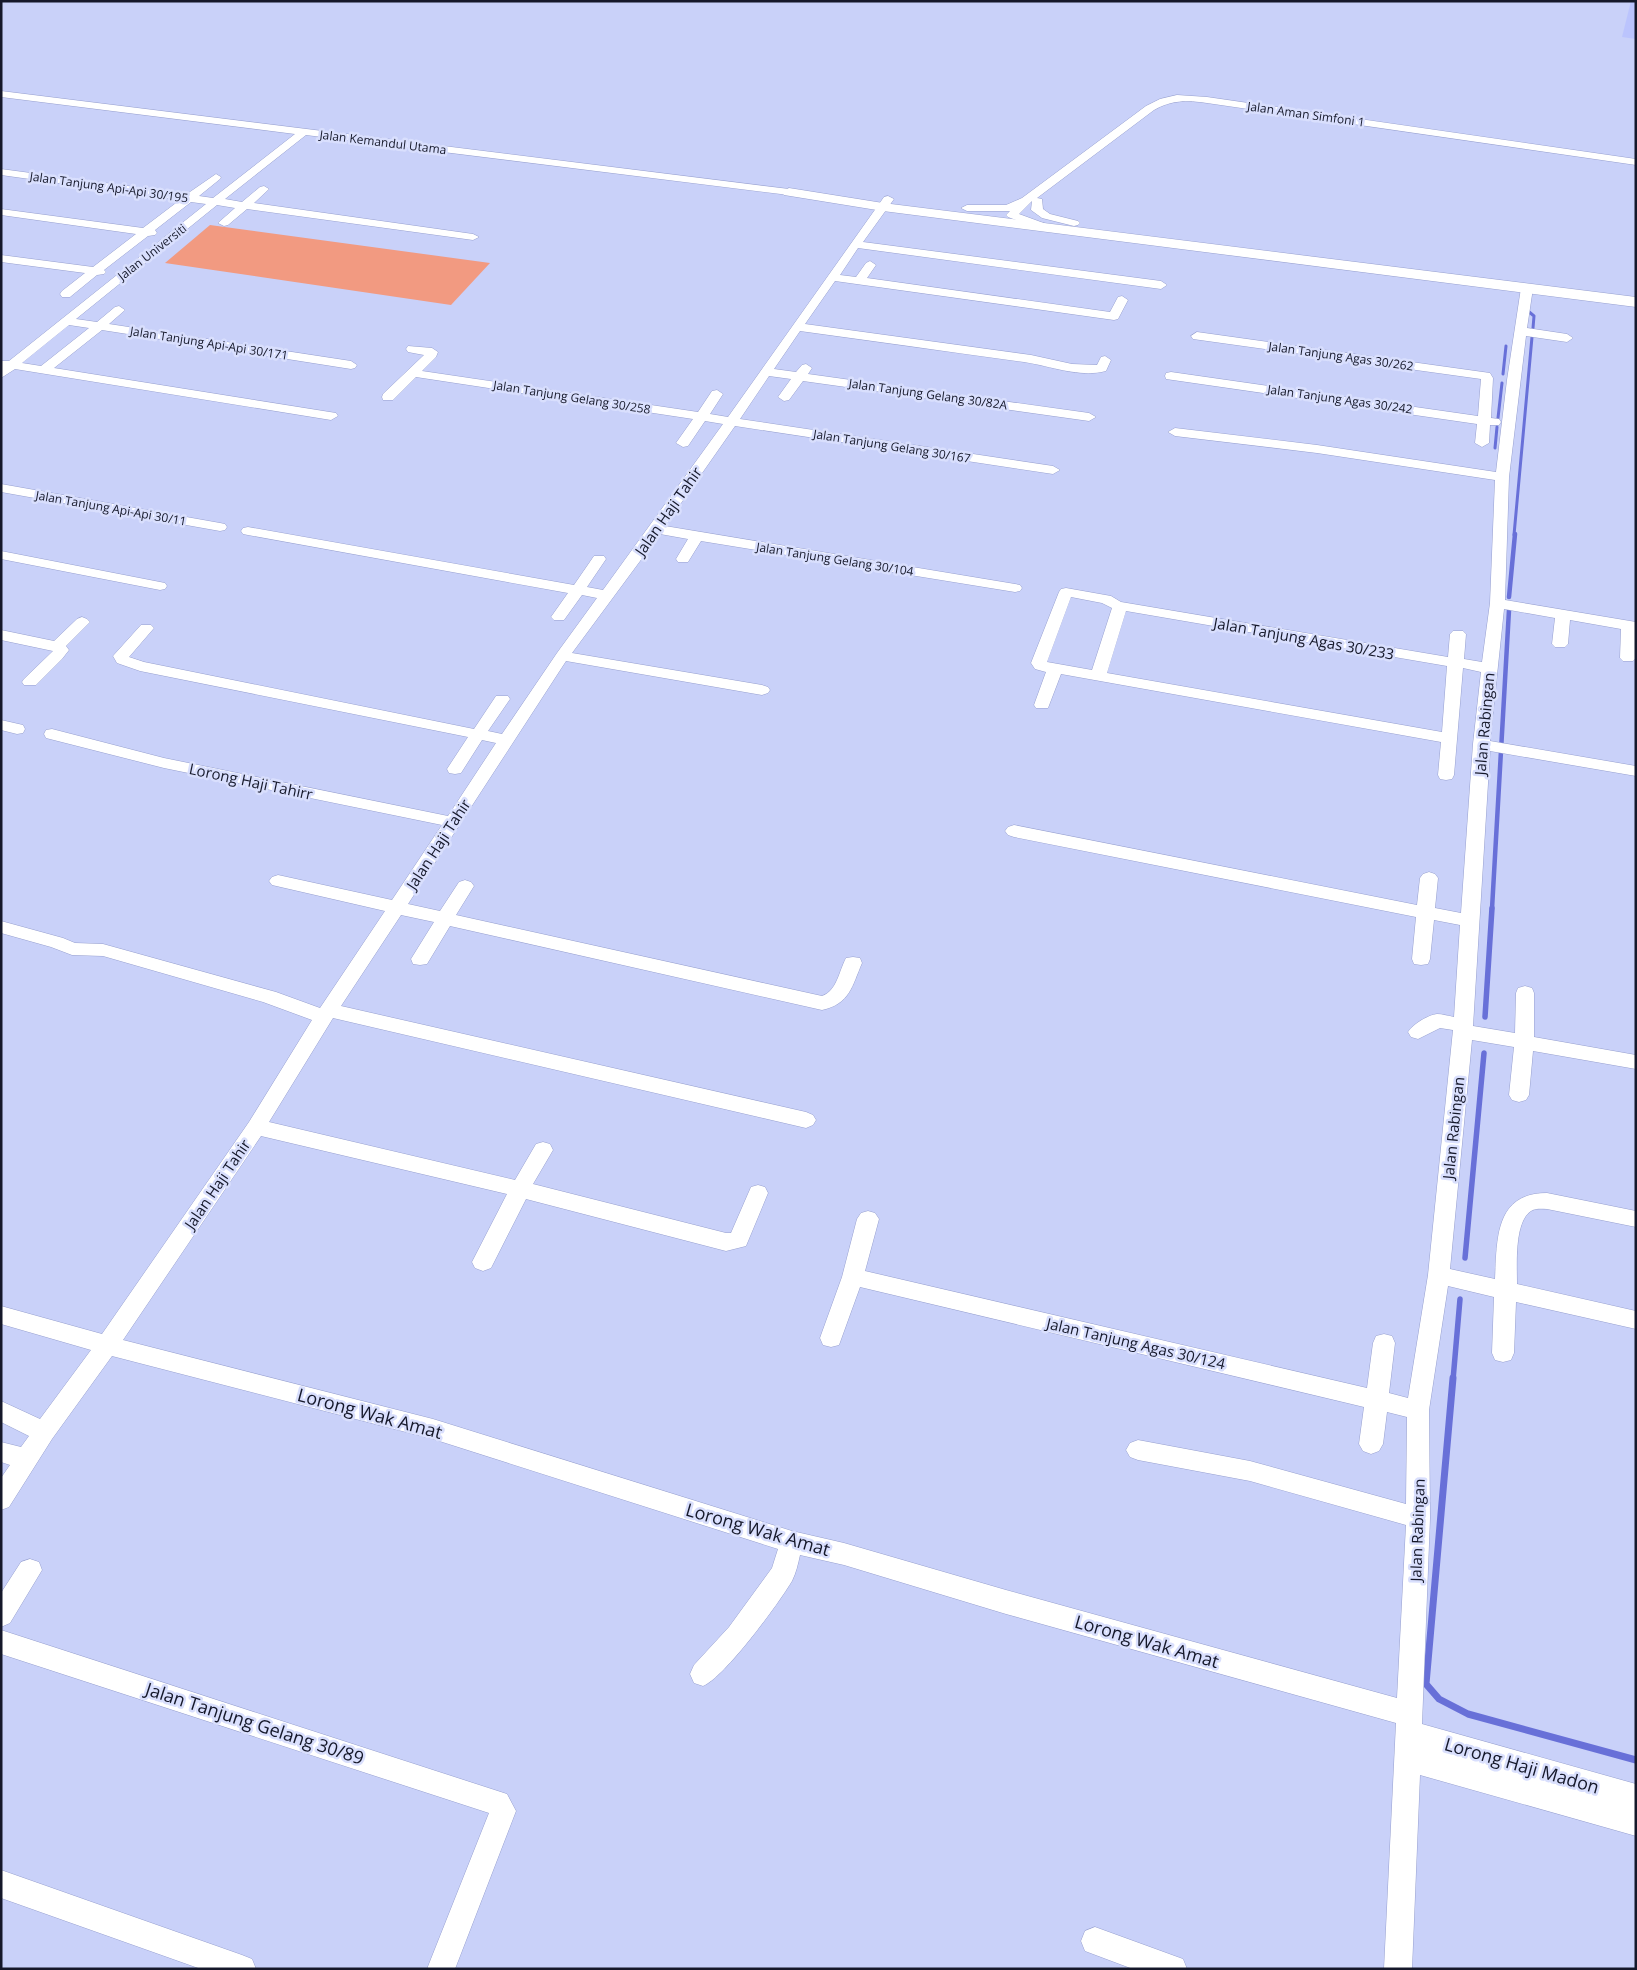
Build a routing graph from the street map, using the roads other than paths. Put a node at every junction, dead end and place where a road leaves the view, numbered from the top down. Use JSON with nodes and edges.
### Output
{"nodes":[{"id":1,"x":1,"y":94,"type":"edge"},
{"id":2,"x":303,"y":132,"type":"junction"},
{"id":3,"x":1636,"y":164,"type":"edge"},
{"id":4,"x":1,"y":172,"type":"edge"},
{"id":5,"x":216,"y":177,"type":"dead end"},
{"id":6,"x":264,"y":189,"type":"dead end"},
{"id":7,"x":764,"y":189,"type":"joint"},
{"id":8,"x":789,"y":192,"type":"joint"},
{"id":9,"x":189,"y":198,"type":"junction"},
{"id":10,"x":1033,"y":200,"type":"junction"},
{"id":11,"x":217,"y":202,"type":"junction"},
{"id":12,"x":886,"y":203,"type":"junction"},
{"id":13,"x":244,"y":205,"type":"junction"},
{"id":14,"x":967,"y":208,"type":"junction"},
{"id":15,"x":1,"y":212,"type":"edge"},
{"id":16,"x":1017,"y":216,"type":"junction"},
{"id":17,"x":978,"y":219,"type":"junction"},
{"id":18,"x":224,"y":223,"type":"dead end"},
{"id":19,"x":1074,"y":223,"type":"junction"},
{"id":20,"x":1045,"y":227,"type":"junction"},
{"id":21,"x":144,"y":232,"type":"junction"},
{"id":22,"x":172,"y":236,"type":"junction"},
{"id":23,"x":474,"y":236,"type":"dead end"},
{"id":24,"x":855,"y":244,"type":"junction"},
{"id":25,"x":1,"y":258,"type":"edge"},
{"id":26,"x":870,"y":265,"type":"dead end"},
{"id":27,"x":94,"y":272,"type":"junction"},
{"id":28,"x":121,"y":276,"type":"junction"},
{"id":29,"x":832,"y":278,"type":"junction"},
{"id":30,"x":859,"y":281,"type":"junction"},
{"id":31,"x":1161,"y":285,"type":"dead end"},
{"id":32,"x":1526,"y":288,"type":"junction"},
{"id":33,"x":1636,"y":293,"type":"edge"},
{"id":34,"x":66,"y":294,"type":"dead end"},
{"id":35,"x":1122,"y":300,"type":"dead end"},
{"id":36,"x":1636,"y":302,"type":"edge"},
{"id":37,"x":119,"y":310,"type":"dead end"},
{"id":38,"x":67,"y":322,"type":"junction"},
{"id":39,"x":98,"y":326,"type":"junction"},
{"id":40,"x":798,"y":327,"type":"junction"},
{"id":41,"x":1520,"y":331,"type":"junction"},
{"id":42,"x":1197,"y":336,"type":"dead end"},
{"id":43,"x":1566,"y":338,"type":"dead end"},
{"id":44,"x":412,"y":348,"type":"dead end"},
{"id":45,"x":1104,"y":360,"type":"dead end"},
{"id":46,"x":7,"y":364,"type":"edge"},
{"id":47,"x":351,"y":365,"type":"dead end"},
{"id":48,"x":44,"y":370,"type":"junction"},
{"id":49,"x":803,"y":371,"type":"junction"},
{"id":50,"x":766,"y":372,"type":"junction"},
{"id":51,"x":413,"y":373,"type":"junction"},
{"id":52,"x":1,"y":374,"type":"edge"},
{"id":53,"x":1171,"y":376,"type":"dead end"},
{"id":54,"x":717,"y":394,"type":"dead end"},
{"id":55,"x":388,"y":397,"type":"dead end"},
{"id":56,"x":784,"y":397,"type":"dead end"},
{"id":57,"x":331,"y":416,"type":"dead end"},
{"id":58,"x":701,"y":417,"type":"junction"},
{"id":59,"x":1089,"y":417,"type":"dead end"},
{"id":60,"x":1484,"y":420,"type":"junction"},
{"id":61,"x":731,"y":422,"type":"junction"},
{"id":62,"x":1508,"y":424,"type":"junction"},
{"id":63,"x":1175,"y":432,"type":"dead end"},
{"id":64,"x":683,"y":443,"type":"dead end"},
{"id":65,"x":1482,"y":444,"type":"dead end"},
{"id":66,"x":1053,"y":470,"type":"dead end"},
{"id":67,"x":1502,"y":477,"type":"junction"},
{"id":68,"x":1,"y":488,"type":"edge"},
{"id":69,"x":220,"y":527,"type":"dead end"},
{"id":70,"x":656,"y":529,"type":"junction"},
{"id":71,"x":248,"y":531,"type":"dead end"},
{"id":72,"x":697,"y":536,"type":"junction"},
{"id":73,"x":1,"y":555,"type":"edge"},
{"id":74,"x":683,"y":559,"type":"dead end"},
{"id":75,"x":599,"y":560,"type":"dead end"},
{"id":76,"x":160,"y":586,"type":"dead end"},
{"id":77,"x":1015,"y":588,"type":"dead end"},
{"id":78,"x":577,"y":590,"type":"junction"},
{"id":79,"x":607,"y":595,"type":"junction"},
{"id":80,"x":1497,"y":603,"type":"junction"},
{"id":81,"x":1118,"y":606,"type":"junction"},
{"id":82,"x":1563,"y":614,"type":"junction"},
{"id":83,"x":559,"y":617,"type":"dead end"},
{"id":84,"x":82,"y":622,"type":"dead end"},
{"id":85,"x":1632,"y":626,"type":"edge"},
{"id":86,"x":146,"y":628,"type":"dead end"},
{"id":87,"x":1458,"y":634,"type":"dead end"},
{"id":88,"x":1,"y":635,"type":"edge"},
{"id":89,"x":1560,"y":644,"type":"dead end"},
{"id":90,"x":57,"y":646,"type":"junction"},
{"id":91,"x":562,"y":656,"type":"junction"},
{"id":92,"x":1628,"y":658,"type":"dead end"},
{"id":93,"x":1456,"y":664,"type":"junction"},
{"id":94,"x":1488,"y":668,"type":"junction"},
{"id":95,"x":1055,"y":669,"type":"junction"},
{"id":96,"x":1098,"y":676,"type":"junction"},
{"id":97,"x":30,"y":682,"type":"dead end"},
{"id":98,"x":762,"y":690,"type":"dead end"},
{"id":99,"x":502,"y":699,"type":"dead end"},
{"id":100,"x":1042,"y":705,"type":"dead end"},
{"id":101,"x":52,"y":734,"type":"dead end"},
{"id":102,"x":477,"y":734,"type":"junction"},
{"id":103,"x":1449,"y":738,"type":"junction"},
{"id":104,"x":506,"y":740,"type":"junction"},
{"id":105,"x":1497,"y":746,"type":"junction"},
{"id":106,"x":455,"y":770,"type":"dead end"},
{"id":107,"x":1636,"y":771,"type":"edge"},
{"id":108,"x":1446,"y":774,"type":"dead end"},
{"id":109,"x":452,"y":822,"type":"junction"},
{"id":110,"x":1014,"y":831,"type":"dead end"},
{"id":111,"x":1429,"y":878,"type":"dead end"},
{"id":112,"x":278,"y":882,"type":"dead end"},
{"id":113,"x":465,"y":886,"type":"dead end"},
{"id":114,"x":398,"y":907,"type":"junction"},
{"id":115,"x":1424,"y":914,"type":"junction"},
{"id":116,"x":445,"y":918,"type":"junction"},
{"id":117,"x":1469,"y":921,"type":"junction"},
{"id":118,"x":1,"y":927,"type":"edge"},
{"id":119,"x":1422,"y":958,"type":"dead end"},
{"id":120,"x":420,"y":959,"type":"dead end"},
{"id":121,"x":853,"y":963,"type":"dead end"},
{"id":122,"x":1525,"y":993,"type":"dead end"},
{"id":123,"x":327,"y":1013,"type":"junction"},
{"id":124,"x":1464,"y":1028,"type":"junction"},
{"id":125,"x":1418,"y":1032,"type":"dead end"},
{"id":126,"x":1524,"y":1041,"type":"junction"},
{"id":127,"x":1636,"y":1062,"type":"edge"},
{"id":128,"x":1519,"y":1095,"type":"dead end"},
{"id":129,"x":806,"y":1120,"type":"dead end"},
{"id":130,"x":256,"y":1127,"type":"junction"},
{"id":131,"x":543,"y":1150,"type":"dead end"},
{"id":132,"x":520,"y":1188,"type":"junction"},
{"id":133,"x":758,"y":1193,"type":"dead end"},
{"id":134,"x":868,"y":1219,"type":"dead end"},
{"id":135,"x":1636,"y":1219,"type":"edge"},
{"id":136,"x":483,"y":1262,"type":"dead end"},
{"id":137,"x":1439,"y":1275,"type":"junction"},
{"id":138,"x":853,"y":1277,"type":"junction"},
{"id":139,"x":1506,"y":1289,"type":"junction"},
{"id":140,"x":1,"y":1315,"type":"edge"},
{"id":141,"x":1636,"y":1320,"type":"edge"},
{"id":142,"x":831,"y":1338,"type":"dead end"},
{"id":143,"x":1384,"y":1343,"type":"dead end"},
{"id":144,"x":107,"y":1345,"type":"junction"},
{"id":145,"x":1503,"y":1353,"type":"dead end"},
{"id":146,"x":1376,"y":1400,"type":"junction"},
{"id":147,"x":1418,"y":1410,"type":"junction"},
{"id":148,"x":1,"y":1411,"type":"edge"},
{"id":149,"x":44,"y":1432,"type":"junction"},
{"id":150,"x":1371,"y":1444,"type":"dead end"},
{"id":151,"x":1138,"y":1450,"type":"dead end"},
{"id":152,"x":1,"y":1452,"type":"edge"},
{"id":153,"x":28,"y":1459,"type":"junction"},
{"id":154,"x":1,"y":1499,"type":"edge"},
{"id":155,"x":1418,"y":1518,"type":"junction"},
{"id":156,"x":792,"y":1542,"type":"junction"},
{"id":157,"x":30,"y":1570,"type":"dead end"},
{"id":158,"x":1,"y":1615,"type":"edge"},
{"id":159,"x":1,"y":1642,"type":"edge"},
{"id":160,"x":704,"y":1674,"type":"dead end"},
{"id":161,"x":1409,"y":1735,"type":"junction"},
{"id":162,"x":1636,"y":1798,"type":"edge"},
{"id":163,"x":503,"y":1812,"type":"joint"},
{"id":164,"x":1636,"y":1823,"type":"edge"},
{"id":165,"x":1,"y":1884,"type":"edge"},
{"id":166,"x":1095,"y":1941,"type":"dead end"},
{"id":167,"x":1399,"y":1968,"type":"edge"},
{"id":168,"x":242,"y":1969,"type":"edge"},
{"id":169,"x":440,"y":1969,"type":"edge"},
{"id":170,"x":1173,"y":1969,"type":"edge"}],
"edges":[{"from":1,"to":2,"type":"street","name":"Jalan Kemandul Utama"},
{"from":2,"to":7,"type":"street","name":"Jalan Kemandul Utama"},
{"from":2,"to":11,"type":"street","name":"Jalan Universiti"},
{"from":3,"to":10,"type":"street","name":"Jalan Aman Simfoni 1"},
{"from":4,"to":9,"type":"street","name":"Jalan Tanjung Api-Api 30/195"},
{"from":5,"to":9,"type":"street"},
{"from":6,"to":13,"type":"street"},
{"from":7,"to":8,"type":"street"},
{"from":8,"to":12,"type":"street"},
{"from":9,"to":11,"type":"street","name":"Jalan Tanjung Api-Api 30/195"},
{"from":9,"to":21,"type":"street"},
{"from":10,"to":14,"type":"street"},
{"from":10,"to":16,"type":"street","name":"Jalan Aman Simfoni 1"},
{"from":10,"to":19,"type":"street"},
{"from":11,"to":13,"type":"street","name":"Jalan Tanjung Api-Api 30/195"},
{"from":11,"to":22,"type":"street","name":"Jalan Universiti"},
{"from":12,"to":14,"type":"street"},
{"from":12,"to":17,"type":"street"},
{"from":12,"to":24,"type":"street","name":"Jalan Haji Tahir"},
{"from":13,"to":18,"type":"street"},
{"from":13,"to":23,"type":"street","name":"Jalan Tanjung Api-Api 30/195"},
{"from":14,"to":16,"type":"street"},
{"from":15,"to":21,"type":"street"},
{"from":16,"to":17,"type":"street"},
{"from":16,"to":19,"type":"street"},
{"from":16,"to":20,"type":"street"},
{"from":17,"to":20,"type":"street"},
{"from":19,"to":33,"type":"street"},
{"from":20,"to":32,"type":"street"},
{"from":21,"to":22,"type":"street"},
{"from":21,"to":27,"type":"street"},
{"from":22,"to":28,"type":"street","name":"Jalan Universiti"},
{"from":24,"to":29,"type":"street","name":"Jalan Haji Tahir"},
{"from":24,"to":31,"type":"street"},
{"from":25,"to":27,"type":"street"},
{"from":26,"to":30,"type":"street"},
{"from":27,"to":28,"type":"street"},
{"from":27,"to":34,"type":"street"},
{"from":28,"to":38,"type":"street","name":"Jalan Universiti"},
{"from":29,"to":30,"type":"street"},
{"from":29,"to":40,"type":"street","name":"Jalan Haji Tahir"},
{"from":30,"to":35,"type":"street"},
{"from":32,"to":36,"type":"street"},
{"from":32,"to":41,"type":"street","name":"Jalan Rabingan"},
{"from":37,"to":39,"type":"street"},
{"from":38,"to":39,"type":"street","name":"Jalan Tanjung Api-Api 30/171"},
{"from":38,"to":46,"type":"street","name":"Jalan Universiti"},
{"from":39,"to":47,"type":"street","name":"Jalan Tanjung Api-Api 30/171"},
{"from":39,"to":48,"type":"street"},
{"from":40,"to":45,"type":"street"},
{"from":40,"to":50,"type":"street","name":"Jalan Haji Tahir"},
{"from":41,"to":43,"type":"street"},
{"from":41,"to":62,"type":"street","name":"Jalan Rabingan"},
{"from":42,"to":60,"type":"street","name":"Jalan Tanjung Agas 30/262"},
{"from":44,"to":51,"type":"street"},
{"from":46,"to":48,"type":"street"},
{"from":46,"to":52,"type":"street","name":"Jalan Universiti"},
{"from":48,"to":57,"type":"street"},
{"from":49,"to":50,"type":"street","name":"Jalan Tanjung Gelang 30/82A"},
{"from":49,"to":56,"type":"street"},
{"from":49,"to":59,"type":"street","name":"Jalan Tanjung Gelang 30/82A"},
{"from":50,"to":61,"type":"street","name":"Jalan Haji Tahir"},
{"from":51,"to":55,"type":"street"},
{"from":51,"to":58,"type":"street","name":"Jalan Tanjung Gelang 30/258"},
{"from":53,"to":60,"type":"street","name":"Jalan Tanjung Agas 30/242"},
{"from":54,"to":58,"type":"street"},
{"from":58,"to":61,"type":"street","name":"Jalan Tanjung Gelang 30/258"},
{"from":58,"to":64,"type":"street"},
{"from":60,"to":62,"type":"street","name":"Jalan Tanjung Agas 30/242"},
{"from":60,"to":65,"type":"street"},
{"from":61,"to":66,"type":"street","name":"Jalan Tanjung Gelang 30/167"},
{"from":61,"to":70,"type":"street","name":"Jalan Haji Tahir"},
{"from":62,"to":67,"type":"street","name":"Jalan Rabingan"},
{"from":63,"to":67,"type":"street"},
{"from":67,"to":80,"type":"street","name":"Jalan Rabingan"},
{"from":68,"to":69,"type":"street","name":"Jalan Tanjung Api-Api 30/11"},
{"from":70,"to":72,"type":"street","name":"Jalan Tanjung Gelang 30/104"},
{"from":70,"to":79,"type":"street","name":"Jalan Haji Tahir"},
{"from":71,"to":78,"type":"street"},
{"from":72,"to":74,"type":"street"},
{"from":72,"to":77,"type":"street","name":"Jalan Tanjung Gelang 30/104"},
{"from":73,"to":76,"type":"street"},
{"from":75,"to":78,"type":"street"},
{"from":78,"to":79,"type":"street"},
{"from":78,"to":83,"type":"street"},
{"from":79,"to":91,"type":"street","name":"Jalan Haji Tahir"},
{"from":80,"to":82,"type":"street"},
{"from":80,"to":94,"type":"street","name":"Jalan Rabingan"},
{"from":81,"to":93,"type":"street","name":"Jalan Tanjung Agas 30/233"},
{"from":81,"to":95,"type":"street","name":"Jalan Tanjung Agas 30/233"},
{"from":81,"to":96,"type":"street"},
{"from":82,"to":85,"type":"street"},
{"from":82,"to":89,"type":"street"},
{"from":84,"to":90,"type":"street"},
{"from":85,"to":92,"type":"street"},
{"from":86,"to":102,"type":"street"},
{"from":87,"to":93,"type":"street"},
{"from":88,"to":90,"type":"street"},
{"from":90,"to":97,"type":"street"},
{"from":91,"to":98,"type":"street"},
{"from":91,"to":104,"type":"street","name":"Jalan Haji Tahir"},
{"from":93,"to":94,"type":"street","name":"Jalan Tanjung Agas 30/233"},
{"from":93,"to":103,"type":"street"},
{"from":94,"to":105,"type":"street","name":"Jalan Rabingan"},
{"from":95,"to":96,"type":"street"},
{"from":95,"to":100,"type":"street"},
{"from":96,"to":103,"type":"street"},
{"from":99,"to":102,"type":"street"},
{"from":101,"to":109,"type":"street","name":"Lorong Haji Tahirr"},
{"from":102,"to":104,"type":"street"},
{"from":102,"to":106,"type":"street"},
{"from":103,"to":108,"type":"street"},
{"from":104,"to":109,"type":"street","name":"Jalan Haji Tahir"},
{"from":105,"to":107,"type":"street"},
{"from":105,"to":117,"type":"street","name":"Jalan Rabingan"},
{"from":109,"to":114,"type":"street","name":"Jalan Haji Tahir"},
{"from":110,"to":115,"type":"street"},
{"from":111,"to":115,"type":"street"},
{"from":112,"to":114,"type":"street"},
{"from":113,"to":116,"type":"street"},
{"from":114,"to":116,"type":"street"},
{"from":114,"to":123,"type":"street","name":"Jalan Haji Tahir"},
{"from":115,"to":117,"type":"street"},
{"from":115,"to":119,"type":"street"},
{"from":116,"to":120,"type":"street"},
{"from":116,"to":121,"type":"street"},
{"from":117,"to":124,"type":"street","name":"Jalan Rabingan"},
{"from":118,"to":123,"type":"street"},
{"from":122,"to":126,"type":"street"},
{"from":123,"to":129,"type":"street"},
{"from":123,"to":130,"type":"street","name":"Jalan Haji Tahir"},
{"from":124,"to":125,"type":"street"},
{"from":124,"to":126,"type":"street"},
{"from":124,"to":137,"type":"street","name":"Jalan Rabingan"},
{"from":126,"to":127,"type":"street"},
{"from":126,"to":128,"type":"street"},
{"from":130,"to":132,"type":"street"},
{"from":130,"to":144,"type":"street","name":"Jalan Haji Tahir"},
{"from":131,"to":132,"type":"street"},
{"from":132,"to":133,"type":"street"},
{"from":132,"to":136,"type":"street"},
{"from":134,"to":138,"type":"street"},
{"from":135,"to":139,"type":"street"},
{"from":137,"to":139,"type":"street"},
{"from":137,"to":147,"type":"street","name":"Jalan Rabingan"},
{"from":138,"to":142,"type":"street"},
{"from":138,"to":146,"type":"street","name":"Jalan Tanjung Agas 30/124"},
{"from":139,"to":141,"type":"street"},
{"from":139,"to":145,"type":"street"},
{"from":140,"to":144,"type":"street"},
{"from":143,"to":146,"type":"street"},
{"from":144,"to":149,"type":"street","name":"Jalan Haji Tahir"},
{"from":144,"to":156,"type":"street","name":"Lorong Wak Amat"},
{"from":146,"to":147,"type":"street","name":"Jalan Tanjung Agas 30/124"},
{"from":146,"to":150,"type":"street"},
{"from":147,"to":155,"type":"street","name":"Jalan Rabingan"},
{"from":148,"to":149,"type":"street"},
{"from":149,"to":153,"type":"street","name":"Jalan Haji Tahir"},
{"from":151,"to":155,"type":"street"},
{"from":152,"to":153,"type":"street"},
{"from":153,"to":154,"type":"street","name":"Jalan Haji Tahir"},
{"from":155,"to":161,"type":"street","name":"Jalan Rabingan"},
{"from":156,"to":160,"type":"street"},
{"from":156,"to":161,"type":"street","name":"Lorong Wak Amat"},
{"from":157,"to":158,"type":"street"},
{"from":159,"to":163,"type":"street","name":"Jalan Tanjung Gelang 30/89"},
{"from":161,"to":162,"type":"street","name":"Lorong Haji Madon"},
{"from":161,"to":164,"type":"street"},
{"from":161,"to":167,"type":"street","name":"Jalan Rabingan"},
{"from":163,"to":169,"type":"street"},
{"from":165,"to":168,"type":"street"},
{"from":166,"to":170,"type":"street"}]}
